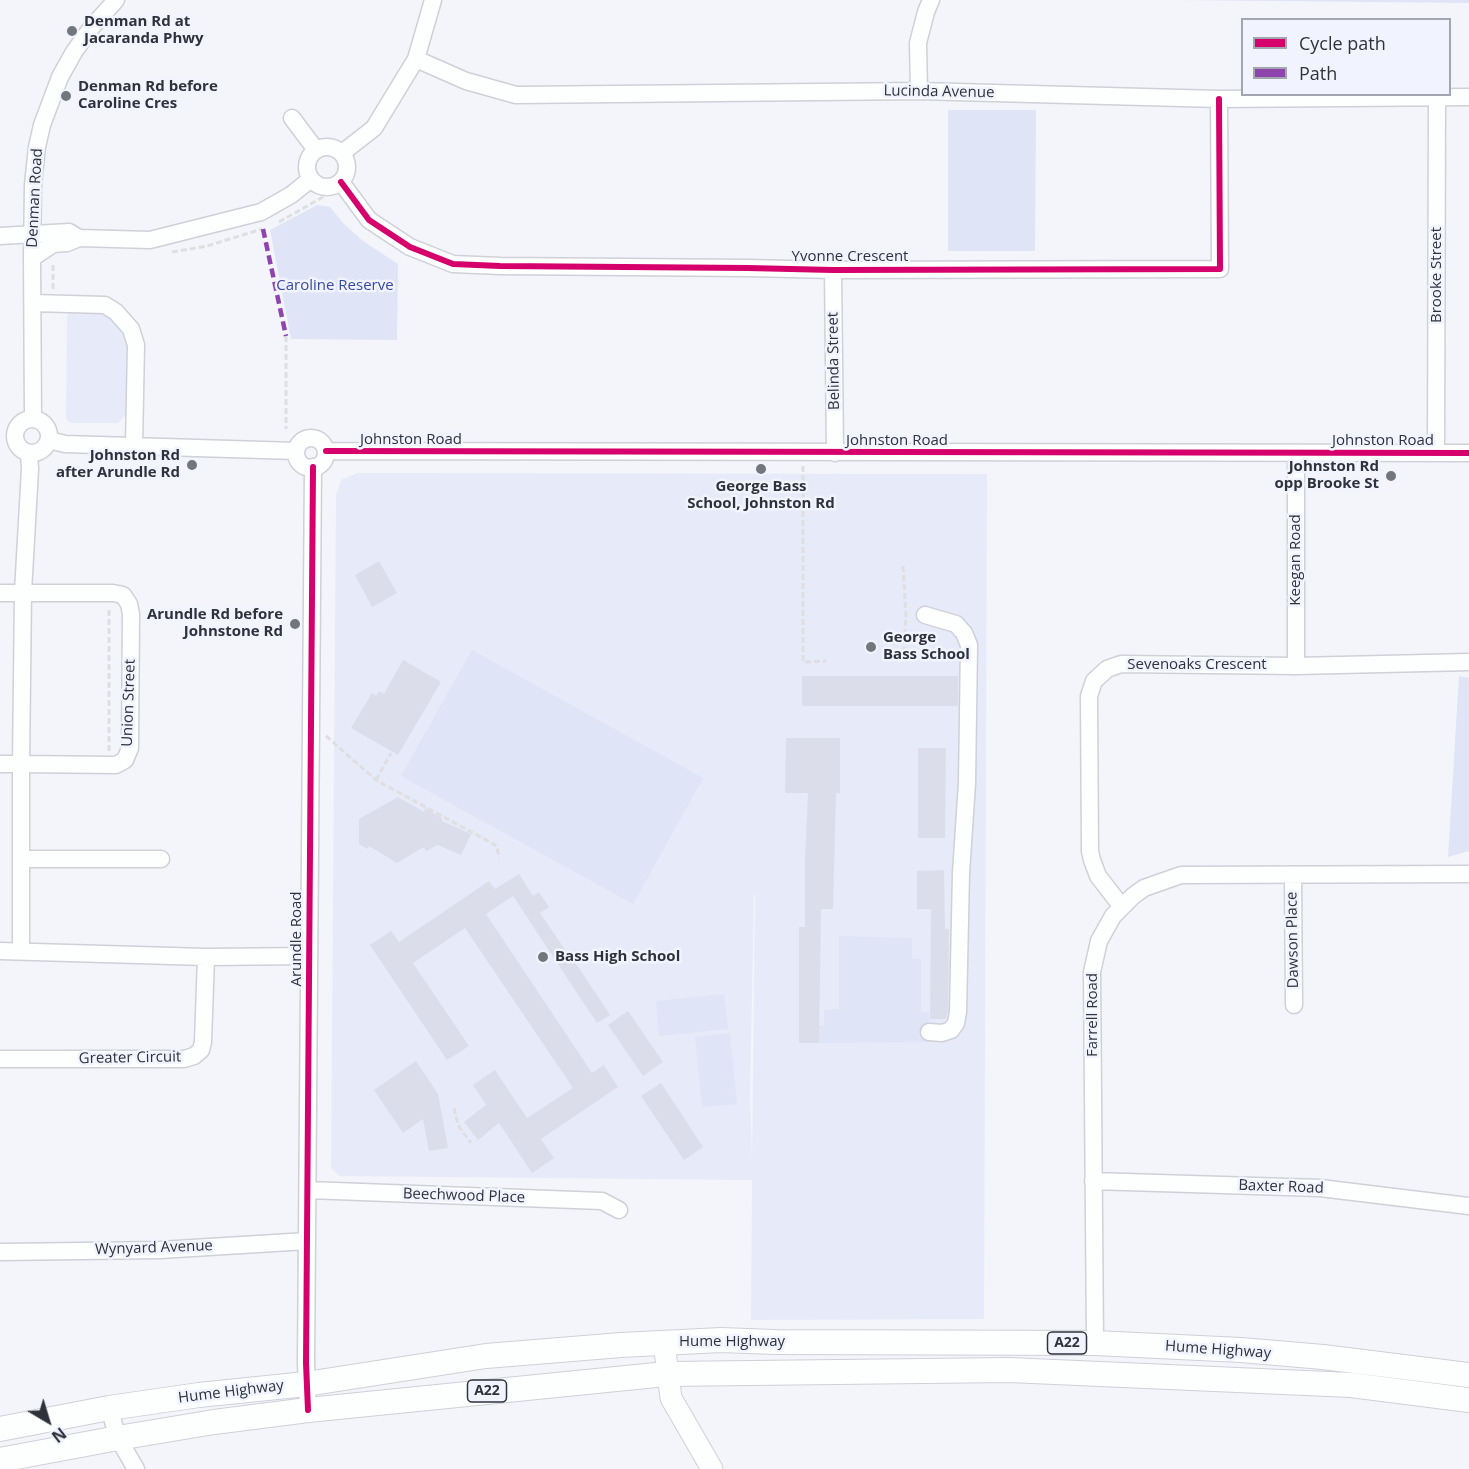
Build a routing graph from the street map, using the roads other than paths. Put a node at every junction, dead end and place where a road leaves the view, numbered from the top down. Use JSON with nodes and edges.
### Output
{"nodes":[{"id":1,"x":116,"y":0,"type":"edge"},
{"id":2,"x":433,"y":0,"type":"edge"},
{"id":3,"x":932,"y":0,"type":"edge"},
{"id":4,"x":416,"y":59,"type":"junction"},
{"id":5,"x":919,"y":91,"type":"junction"},
{"id":6,"x":1437,"y":97,"type":"junction"},
{"id":7,"x":1469,"y":97,"type":"edge"},
{"id":8,"x":1219,"y":99,"type":"junction"},
{"id":9,"x":292,"y":118,"type":"dead end"},
{"id":10,"x":316,"y":150,"type":"junction"},
{"id":11,"x":342,"y":153,"type":"junction"},
{"id":12,"x":311,"y":179,"type":"junction"},
{"id":13,"x":341,"y":182,"type":"junction"},
{"id":14,"x":32,"y":234,"type":"junction"},
{"id":15,"x":0,"y":236,"type":"edge"},
{"id":16,"x":79,"y":238,"type":"junction"},
{"id":17,"x":32,"y":258,"type":"junction"},
{"id":18,"x":833,"y":270,"type":"junction"},
{"id":19,"x":33,"y":303,"type":"junction"},
{"id":20,"x":33,"y":418,"type":"junction"},
{"id":21,"x":7,"y":437,"type":"edge"},
{"id":22,"x":49,"y":440,"type":"junction"},
{"id":23,"x":134,"y":446,"type":"junction"},
{"id":24,"x":296,"y":451,"type":"junction"},
{"id":25,"x":326,"y":452,"type":"junction"},
{"id":26,"x":29,"y":453,"type":"junction"},
{"id":27,"x":835,"y":453,"type":"junction"},
{"id":28,"x":1296,"y":453,"type":"junction"},
{"id":29,"x":1436,"y":453,"type":"junction"},
{"id":30,"x":1469,"y":453,"type":"edge"},
{"id":31,"x":313,"y":467,"type":"junction"},
{"id":32,"x":23,"y":592,"type":"junction"},
{"id":33,"x":0,"y":593,"type":"edge"},
{"id":34,"x":925,"y":615,"type":"dead end"},
{"id":35,"x":1469,"y":662,"type":"edge"},
{"id":36,"x":1296,"y":666,"type":"junction"},
{"id":37,"x":0,"y":764,"type":"edge"},
{"id":38,"x":21,"y":764,"type":"junction"},
{"id":39,"x":21,"y":859,"type":"junction"},
{"id":40,"x":161,"y":859,"type":"dead end"},
{"id":41,"x":1469,"y":874,"type":"edge"},
{"id":42,"x":1293,"y":875,"type":"junction"},
{"id":43,"x":1122,"y":907,"type":"junction"},
{"id":44,"x":0,"y":951,"type":"edge"},
{"id":45,"x":21,"y":951,"type":"junction"},
{"id":46,"x":309,"y":956,"type":"junction"},
{"id":47,"x":206,"y":957,"type":"junction"},
{"id":48,"x":1294,"y":1005,"type":"dead end"},
{"id":49,"x":929,"y":1032,"type":"dead end"},
{"id":50,"x":0,"y":1059,"type":"edge"},
{"id":51,"x":1093,"y":1181,"type":"junction"},
{"id":52,"x":308,"y":1190,"type":"junction"},
{"id":53,"x":1469,"y":1206,"type":"edge"},
{"id":54,"x":619,"y":1210,"type":"dead end"},
{"id":55,"x":307,"y":1240,"type":"junction"},
{"id":56,"x":0,"y":1252,"type":"edge"},
{"id":57,"x":664,"y":1343,"type":"junction"},
{"id":58,"x":1095,"y":1343,"type":"junction"},
{"id":59,"x":666,"y":1374,"type":"junction"},
{"id":60,"x":1469,"y":1375,"type":"edge"},
{"id":61,"x":306,"y":1384,"type":"junction"},
{"id":62,"x":1469,"y":1400,"type":"edge"},
{"id":63,"x":109,"y":1408,"type":"junction"},
{"id":64,"x":308,"y":1410,"type":"junction"},
{"id":65,"x":0,"y":1429,"type":"edge"},
{"id":66,"x":118,"y":1438,"type":"junction"},
{"id":67,"x":0,"y":1460,"type":"edge"},
{"id":68,"x":136,"y":1469,"type":"edge"},
{"id":69,"x":712,"y":1469,"type":"edge"}],
"edges":[{"from":1,"to":14,"type":"street","name":"Denman Road"},
{"from":2,"to":4,"type":"street"},
{"from":3,"to":5,"type":"street"},
{"from":4,"to":5,"type":"street","name":"Lucinda Avenue"},
{"from":4,"to":11,"type":"street"},
{"from":5,"to":8,"type":"street","name":"Lucinda Avenue"},
{"from":6,"to":7,"type":"street","name":"Lucinda Avenue"},
{"from":6,"to":8,"type":"street","name":"Lucinda Avenue"},
{"from":6,"to":29,"type":"street","name":"Brooke Street"},
{"from":8,"to":18,"type":"street","name":"Yvonne Crescent"},
{"from":9,"to":10,"type":"street"},
{"from":10,"to":11,"type":"street"},
{"from":10,"to":12,"type":"street"},
{"from":11,"to":13,"type":"street"},
{"from":12,"to":13,"type":"street"},
{"from":12,"to":16,"type":"street"},
{"from":13,"to":18,"type":"street","name":"Yvonne Crescent"},
{"from":14,"to":15,"type":"street"},
{"from":14,"to":16,"type":"street"},
{"from":14,"to":17,"type":"street","name":"Denman Road"},
{"from":16,"to":17,"type":"street"},
{"from":17,"to":19,"type":"street","name":"Denman Road"},
{"from":18,"to":27,"type":"street","name":"Belinda Street"},
{"from":19,"to":20,"type":"street","name":"Denman Road"},
{"from":19,"to":23,"type":"street"},
{"from":20,"to":21,"type":"street"},
{"from":20,"to":22,"type":"street"},
{"from":21,"to":26,"type":"street"},
{"from":22,"to":23,"type":"street"},
{"from":22,"to":26,"type":"street"},
{"from":23,"to":24,"type":"street"},
{"from":24,"to":25,"type":"street"},
{"from":24,"to":31,"type":"street"},
{"from":25,"to":27,"type":"street","name":"Johnston Road"},
{"from":25,"to":31,"type":"street"},
{"from":26,"to":32,"type":"street"},
{"from":27,"to":28,"type":"street","name":"Johnston Road"},
{"from":28,"to":29,"type":"street","name":"Johnston Road"},
{"from":28,"to":36,"type":"street","name":"Keegan Road"},
{"from":29,"to":30,"type":"street","name":"Johnston Road"},
{"from":31,"to":46,"type":"street","name":"Arundle Road"},
{"from":32,"to":33,"type":"street"},
{"from":32,"to":38,"type":"street"},
{"from":32,"to":38,"type":"street","name":"Union Street"},
{"from":34,"to":49,"type":"street"},
{"from":35,"to":36,"type":"street","name":"Sevenoaks Crescent"},
{"from":36,"to":43,"type":"street","name":"Sevenoaks Crescent"},
{"from":37,"to":38,"type":"street","name":"Union Street"},
{"from":38,"to":39,"type":"street"},
{"from":39,"to":40,"type":"street"},
{"from":39,"to":45,"type":"street"},
{"from":41,"to":42,"type":"street","name":"Farrell Road"},
{"from":42,"to":43,"type":"street","name":"Farrell Road"},
{"from":42,"to":48,"type":"street","name":"Dawson Place"},
{"from":43,"to":51,"type":"street","name":"Farrell Road"},
{"from":44,"to":45,"type":"street"},
{"from":45,"to":47,"type":"street"},
{"from":46,"to":47,"type":"street"},
{"from":46,"to":52,"type":"street","name":"Arundle Road"},
{"from":47,"to":50,"type":"street","name":"Greater Circuit"},
{"from":51,"to":53,"type":"street","name":"Baxter Road"},
{"from":51,"to":58,"type":"street","name":"Farrell Road"},
{"from":52,"to":54,"type":"street","name":"Beechwood Place"},
{"from":52,"to":55,"type":"street","name":"Arundle Road"},
{"from":55,"to":56,"type":"street","name":"Wynyard Avenue"},
{"from":55,"to":61,"type":"street","name":"Arundle Road"},
{"from":57,"to":58,"type":"highway","name":"Hume Highway","number":"A22"},
{"from":57,"to":59,"type":"main road"},
{"from":57,"to":61,"type":"highway","name":"Hume Highway","number":"A22"},
{"from":58,"to":60,"type":"highway","name":"Hume Highway","number":"A22"},
{"from":59,"to":62,"type":"highway","name":"Hume Highway","number":"A22"},
{"from":59,"to":64,"type":"highway","name":"Hume Highway","number":"A22"},
{"from":59,"to":69,"type":"main road"},
{"from":61,"to":63,"type":"highway","name":"Hume Highway","number":"A22"},
{"from":61,"to":64,"type":"street","name":"Arundle Road"},
{"from":63,"to":65,"type":"highway","name":"Hume Highway","number":"A22"},
{"from":63,"to":66,"type":"street"},
{"from":64,"to":66,"type":"highway","name":"Hume Highway","number":"A22"},
{"from":66,"to":67,"type":"highway","name":"Hume Highway","number":"A22"},
{"from":66,"to":68,"type":"street"}]}
